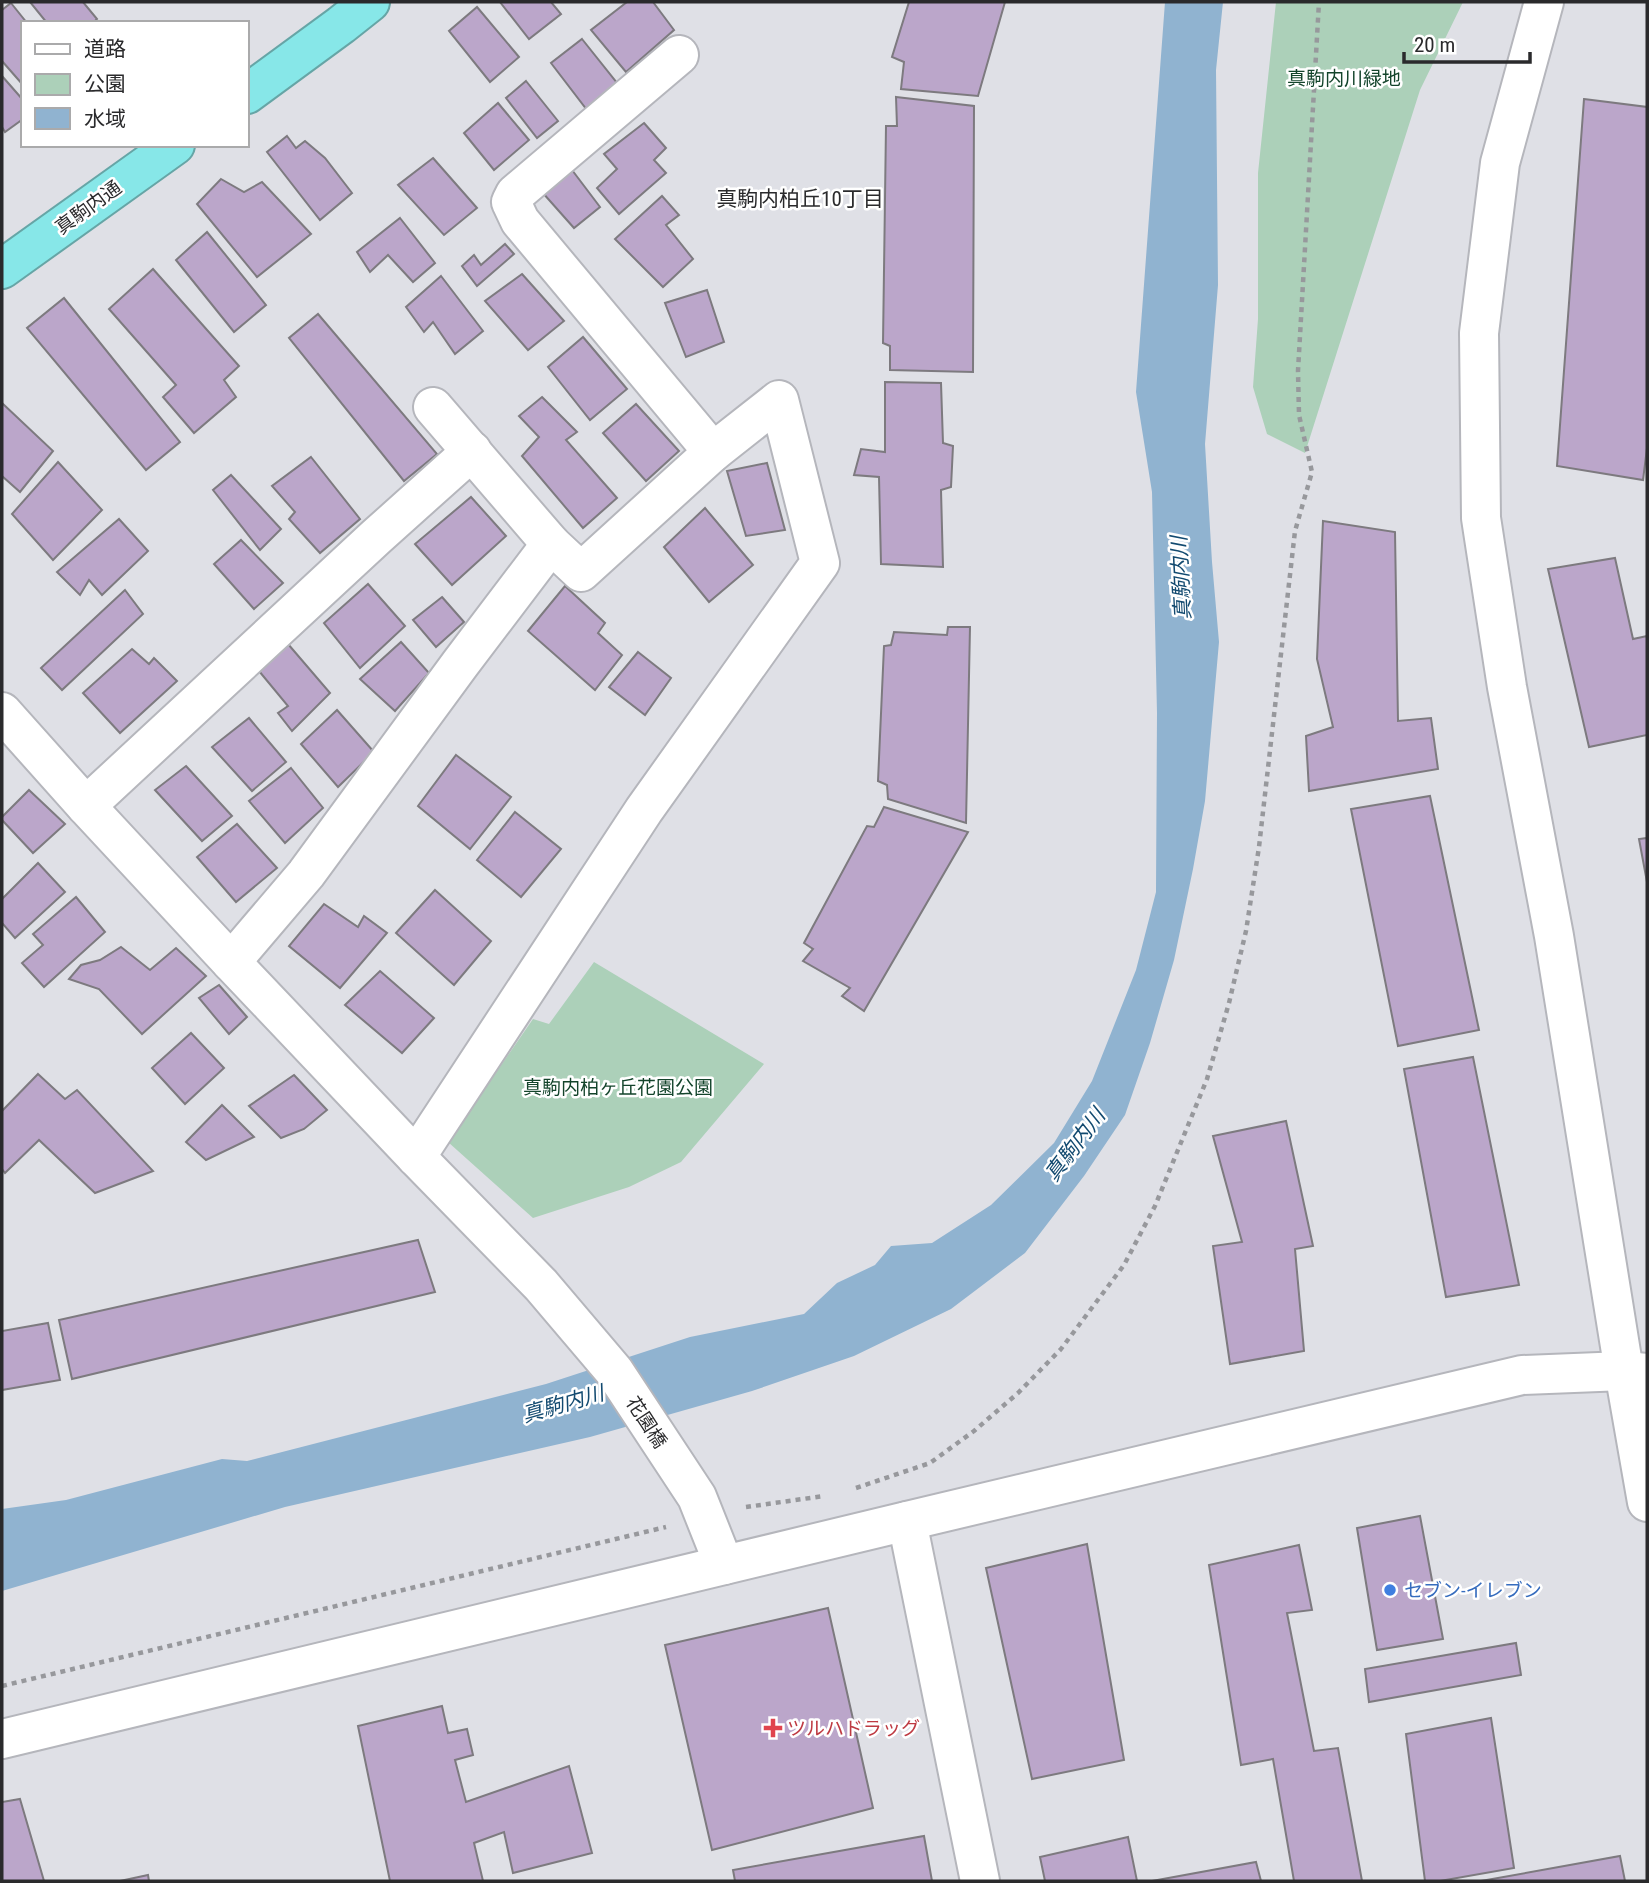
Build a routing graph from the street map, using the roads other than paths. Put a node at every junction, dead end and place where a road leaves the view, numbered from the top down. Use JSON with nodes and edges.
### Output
{"nodes":[{"id":1,"x":370,"y":2,"type":"edge"},
{"id":2,"x":1544,"y":2,"type":"edge"},
{"id":3,"x":679,"y":55,"type":"dead end"},
{"id":4,"x":248,"y":93,"type":"edge"},
{"id":5,"x":172,"y":147,"type":"edge"},
{"id":6,"x":2,"y":269,"type":"edge"},
{"id":7,"x":433,"y":407,"type":"dead end"},
{"id":8,"x":472,"y":451,"type":"junction"},
{"id":9,"x":713,"y":452,"type":"junction"},
{"id":10,"x":551,"y":544,"type":"junction"},
{"id":11,"x":5,"y":721,"type":"edge"},
{"id":12,"x":86,"y":806,"type":"junction"},
{"id":13,"x":231,"y":962,"type":"junction"},
{"id":14,"x":416,"y":1157,"type":"junction"},
{"id":15,"x":1639,"y":1365,"type":"edge"},
{"id":16,"x":1647,"y":1502,"type":"edge"},
{"id":17,"x":907,"y":1521,"type":"junction"},
{"id":18,"x":724,"y":1565,"type":"junction"},
{"id":19,"x":2,"y":1739,"type":"edge"},
{"id":20,"x":980,"y":1881,"type":"edge"}],
"edges":[{"from":1,"to":4,"type":"highway"},
{"from":2,"to":15,"type":"street"},
{"from":3,"to":9,"type":"street"},
{"from":5,"to":6,"type":"highway","name":"真駒内通"},
{"from":7,"to":8,"type":"street"},
{"from":8,"to":10,"type":"street"},
{"from":8,"to":12,"type":"street"},
{"from":9,"to":10,"type":"street"},
{"from":9,"to":14,"type":"street"},
{"from":10,"to":13,"type":"street"},
{"from":11,"to":12,"type":"street","name":"花園橋"},
{"from":12,"to":13,"type":"street","name":"花園橋"},
{"from":13,"to":14,"type":"street","name":"花園橋"},
{"from":14,"to":18,"type":"street","name":"花園橋"},
{"from":15,"to":16,"type":"street"},
{"from":15,"to":17,"type":"street"},
{"from":17,"to":18,"type":"street"},
{"from":17,"to":20,"type":"street"},
{"from":18,"to":19,"type":"street"}]}
